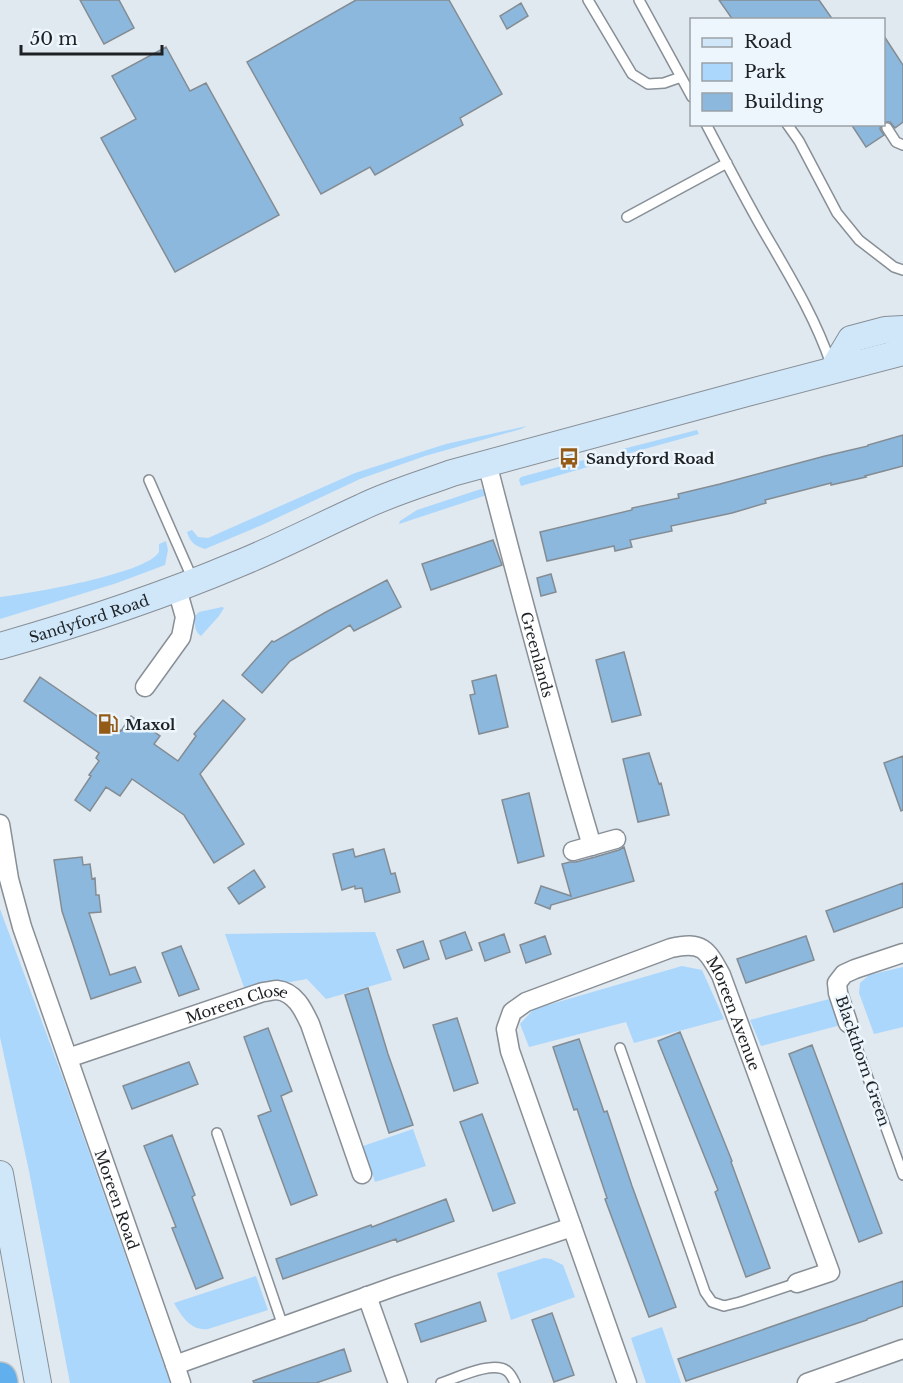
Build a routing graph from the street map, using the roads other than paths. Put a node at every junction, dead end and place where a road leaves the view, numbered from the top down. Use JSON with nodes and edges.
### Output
{"nodes":[{"id":1,"x":588,"y":0,"type":"edge"},
{"id":2,"x":639,"y":0,"type":"edge"},
{"id":3,"x":681,"y":77,"type":"junction"},
{"id":4,"x":690,"y":93,"type":"edge"},
{"id":5,"x":707,"y":126,"type":"edge"},
{"id":6,"x":788,"y":126,"type":"edge"},
{"id":7,"x":887,"y":128,"type":"dead end"},
{"id":8,"x":903,"y":145,"type":"edge"},
{"id":9,"x":727,"y":163,"type":"junction"},
{"id":10,"x":627,"y":217,"type":"dead end"},
{"id":11,"x":903,"y":270,"type":"edge"},
{"id":12,"x":903,"y":329,"type":"edge"},
{"id":13,"x":903,"y":352,"type":"edge"},
{"id":14,"x":833,"y":369,"type":"junction"},
{"id":15,"x":487,"y":463,"type":"junction"},
{"id":16,"x":149,"y":480,"type":"dead end"},
{"id":17,"x":185,"y":585,"type":"junction"},
{"id":18,"x":0,"y":646,"type":"edge"},
{"id":19,"x":145,"y":687,"type":"dead end"},
{"id":20,"x":0,"y":824,"type":"edge"},
{"id":21,"x":616,"y":839,"type":"dead end"},
{"id":22,"x":592,"y":846,"type":"junction"},
{"id":23,"x":573,"y":851,"type":"dead end"},
{"id":24,"x":903,"y":953,"type":"edge"},
{"id":25,"x":849,"y":1023,"type":"joint"},
{"id":26,"x":620,"y":1048,"type":"dead end"},
{"id":27,"x":68,"y":1058,"type":"junction"},
{"id":28,"x":217,"y":1133,"type":"dead end"},
{"id":29,"x":0,"y":1174,"type":"edge"},
{"id":30,"x":362,"y":1174,"type":"dead end"},
{"id":31,"x":903,"y":1175,"type":"edge"},
{"id":32,"x":572,"y":1227,"type":"junction"},
{"id":33,"x":797,"y":1282,"type":"joint"},
{"id":34,"x":368,"y":1296,"type":"junction"},
{"id":35,"x":283,"y":1326,"type":"junction"},
{"id":36,"x":903,"y":1349,"type":"edge"},
{"id":37,"x":175,"y":1365,"type":"junction"},
{"id":38,"x":831,"y":1379,"type":"edge"},
{"id":39,"x":38,"y":1383,"type":"edge"},
{"id":40,"x":182,"y":1383,"type":"edge"},
{"id":41,"x":398,"y":1383,"type":"edge"},
{"id":42,"x":441,"y":1383,"type":"edge"},
{"id":43,"x":515,"y":1383,"type":"edge"},
{"id":44,"x":627,"y":1383,"type":"edge"},
{"id":45,"x":807,"y":1383,"type":"edge"}],
"edges":[{"from":1,"to":3,"type":"lane"},
{"from":2,"to":3,"type":"lane"},
{"from":3,"to":4,"type":"lane"},
{"from":5,"to":9,"type":"lane"},
{"from":6,"to":11,"type":"lane"},
{"from":7,"to":8,"type":"lane"},
{"from":9,"to":10,"type":"lane"},
{"from":9,"to":14,"type":"lane"},
{"from":12,"to":14,"type":"main road"},
{"from":13,"to":14,"type":"main road","name":"Sandyford Road"},
{"from":14,"to":15,"type":"main road","name":"Sandyford Road"},
{"from":15,"to":17,"type":"main road","name":"Sandyford Road"},
{"from":15,"to":22,"type":"street","name":"Greenlands"},
{"from":16,"to":17,"type":"lane"},
{"from":17,"to":18,"type":"main road","name":"Sandyford Road"},
{"from":17,"to":19,"type":"street"},
{"from":20,"to":27,"type":"street","name":"Moreen Road"},
{"from":21,"to":22,"type":"street"},
{"from":22,"to":23,"type":"street"},
{"from":24,"to":25,"type":"street","name":"Blackthorn Green"},
{"from":25,"to":31,"type":"lane","name":"Blackthorn Green"},
{"from":26,"to":33,"type":"lane","name":"Moreen Avenue"},
{"from":27,"to":30,"type":"street","name":"Moreen Close"},
{"from":27,"to":37,"type":"street","name":"Moreen Road"},
{"from":28,"to":35,"type":"lane"},
{"from":29,"to":39,"type":"main road"},
{"from":32,"to":33,"type":"street","name":"Moreen Avenue"},
{"from":32,"to":34,"type":"street"},
{"from":32,"to":44,"type":"street","name":"Moreen Avenue"},
{"from":34,"to":35,"type":"street"},
{"from":34,"to":41,"type":"street"},
{"from":35,"to":37,"type":"street"},
{"from":36,"to":38,"type":"street"},
{"from":37,"to":40,"type":"street","name":"Moreen Road"},
{"from":38,"to":45,"type":"street"},
{"from":42,"to":43,"type":"lane"}]}
